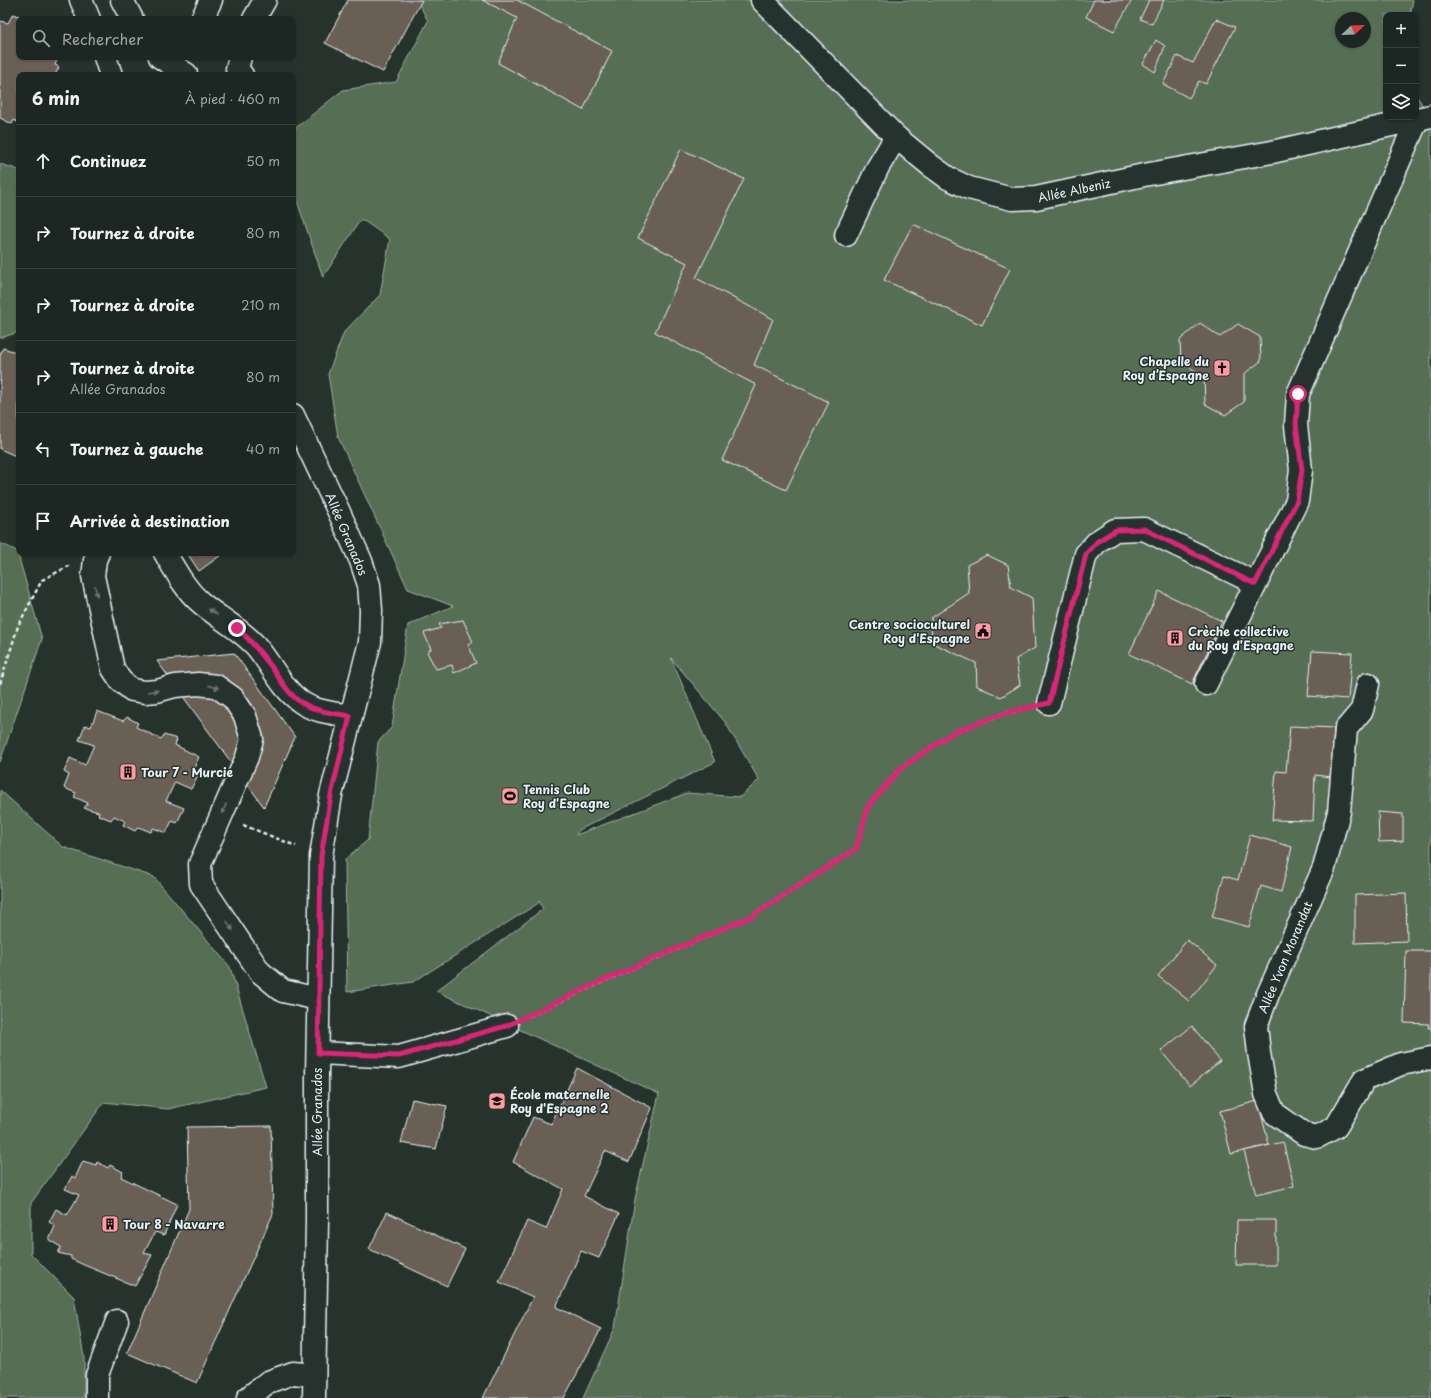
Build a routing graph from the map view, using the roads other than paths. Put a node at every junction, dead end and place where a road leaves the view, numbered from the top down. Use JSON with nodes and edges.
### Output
{"nodes":[{"id":1,"x":81,"y":0,"type":"edge"},
{"id":2,"x":122,"y":0,"type":"edge"},
{"id":3,"x":194,"y":0,"type":"edge"},
{"id":4,"x":211,"y":0,"type":"edge"},
{"id":5,"x":265,"y":0,"type":"edge"},
{"id":6,"x":762,"y":0,"type":"edge"},
{"id":7,"x":88,"y":16,"type":"edge"},
{"id":8,"x":130,"y":16,"type":"edge"},
{"id":9,"x":197,"y":16,"type":"edge"},
{"id":10,"x":203,"y":16,"type":"edge"},
{"id":11,"x":256,"y":16,"type":"edge"},
{"id":12,"x":106,"y":60,"type":"edge"},
{"id":13,"x":167,"y":60,"type":"edge"},
{"id":14,"x":239,"y":60,"type":"edge"},
{"id":15,"x":187,"y":69,"type":"edge"},
{"id":16,"x":110,"y":72,"type":"edge"},
{"id":17,"x":240,"y":72,"type":"edge"},
{"id":18,"x":1424,"y":118,"type":"edge"},
{"id":19,"x":896,"y":137,"type":"junction"},
{"id":20,"x":846,"y":235,"type":"dead end"},
{"id":21,"x":296,"y":421,"type":"edge"},
{"id":22,"x":167,"y":556,"type":"edge"},
{"id":23,"x":96,"y":557,"type":"edge"},
{"id":24,"x":1255,"y":584,"type":"junction"},
{"id":25,"x":1206,"y":684,"type":"dead end"},
{"id":26,"x":1368,"y":684,"type":"dead end"},
{"id":27,"x":1049,"y":703,"type":"road end"},
{"id":28,"x":350,"y":716,"type":"junction"},
{"id":29,"x":318,"y":999,"type":"junction"},
{"id":30,"x":506,"y":1026,"type":"road end"},
{"id":31,"x":318,"y":1053,"type":"junction"},
{"id":32,"x":1431,"y":1058,"type":"edge"},
{"id":33,"x":117,"y":1321,"type":"dead end"},
{"id":34,"x":314,"y":1375,"type":"junction"},
{"id":35,"x":97,"y":1398,"type":"edge"},
{"id":36,"x":248,"y":1398,"type":"edge"},
{"id":37,"x":314,"y":1398,"type":"edge"}],
"edges":[{"from":1,"to":7,"type":"street"},
{"from":2,"to":8,"type":"street"},
{"from":3,"to":9,"type":"street"},
{"from":4,"to":10,"type":"street"},
{"from":5,"to":11,"type":"street"},
{"from":6,"to":19,"type":"street","name":"Allée Albeniz"},
{"from":12,"to":16,"type":"street"},
{"from":13,"to":15,"type":"street"},
{"from":14,"to":17,"type":"street"},
{"from":18,"to":19,"type":"street","name":"Allée Albeniz"},
{"from":18,"to":24,"type":"street"},
{"from":19,"to":20,"type":"street"},
{"from":21,"to":28,"type":"street","name":"Allée Granados"},
{"from":28,"to":22,"type":"street","one_way":true},
{"from":23,"to":29,"type":"street","one_way":true},
{"from":24,"to":25,"type":"street"},
{"from":24,"to":27,"type":"street"},
{"from":26,"to":32,"type":"street","name":"Allée Yvon Morandat"},
{"from":28,"to":29,"type":"street","name":"Allée Granados"},
{"from":29,"to":31,"type":"street","name":"Allée Granados"},
{"from":30,"to":31,"type":"street"},
{"from":31,"to":34,"type":"street","name":"Allée Granados"},
{"from":33,"to":35,"type":"street"},
{"from":34,"to":36,"type":"street"},
{"from":34,"to":37,"type":"street","name":"Allée Granados"}]}
